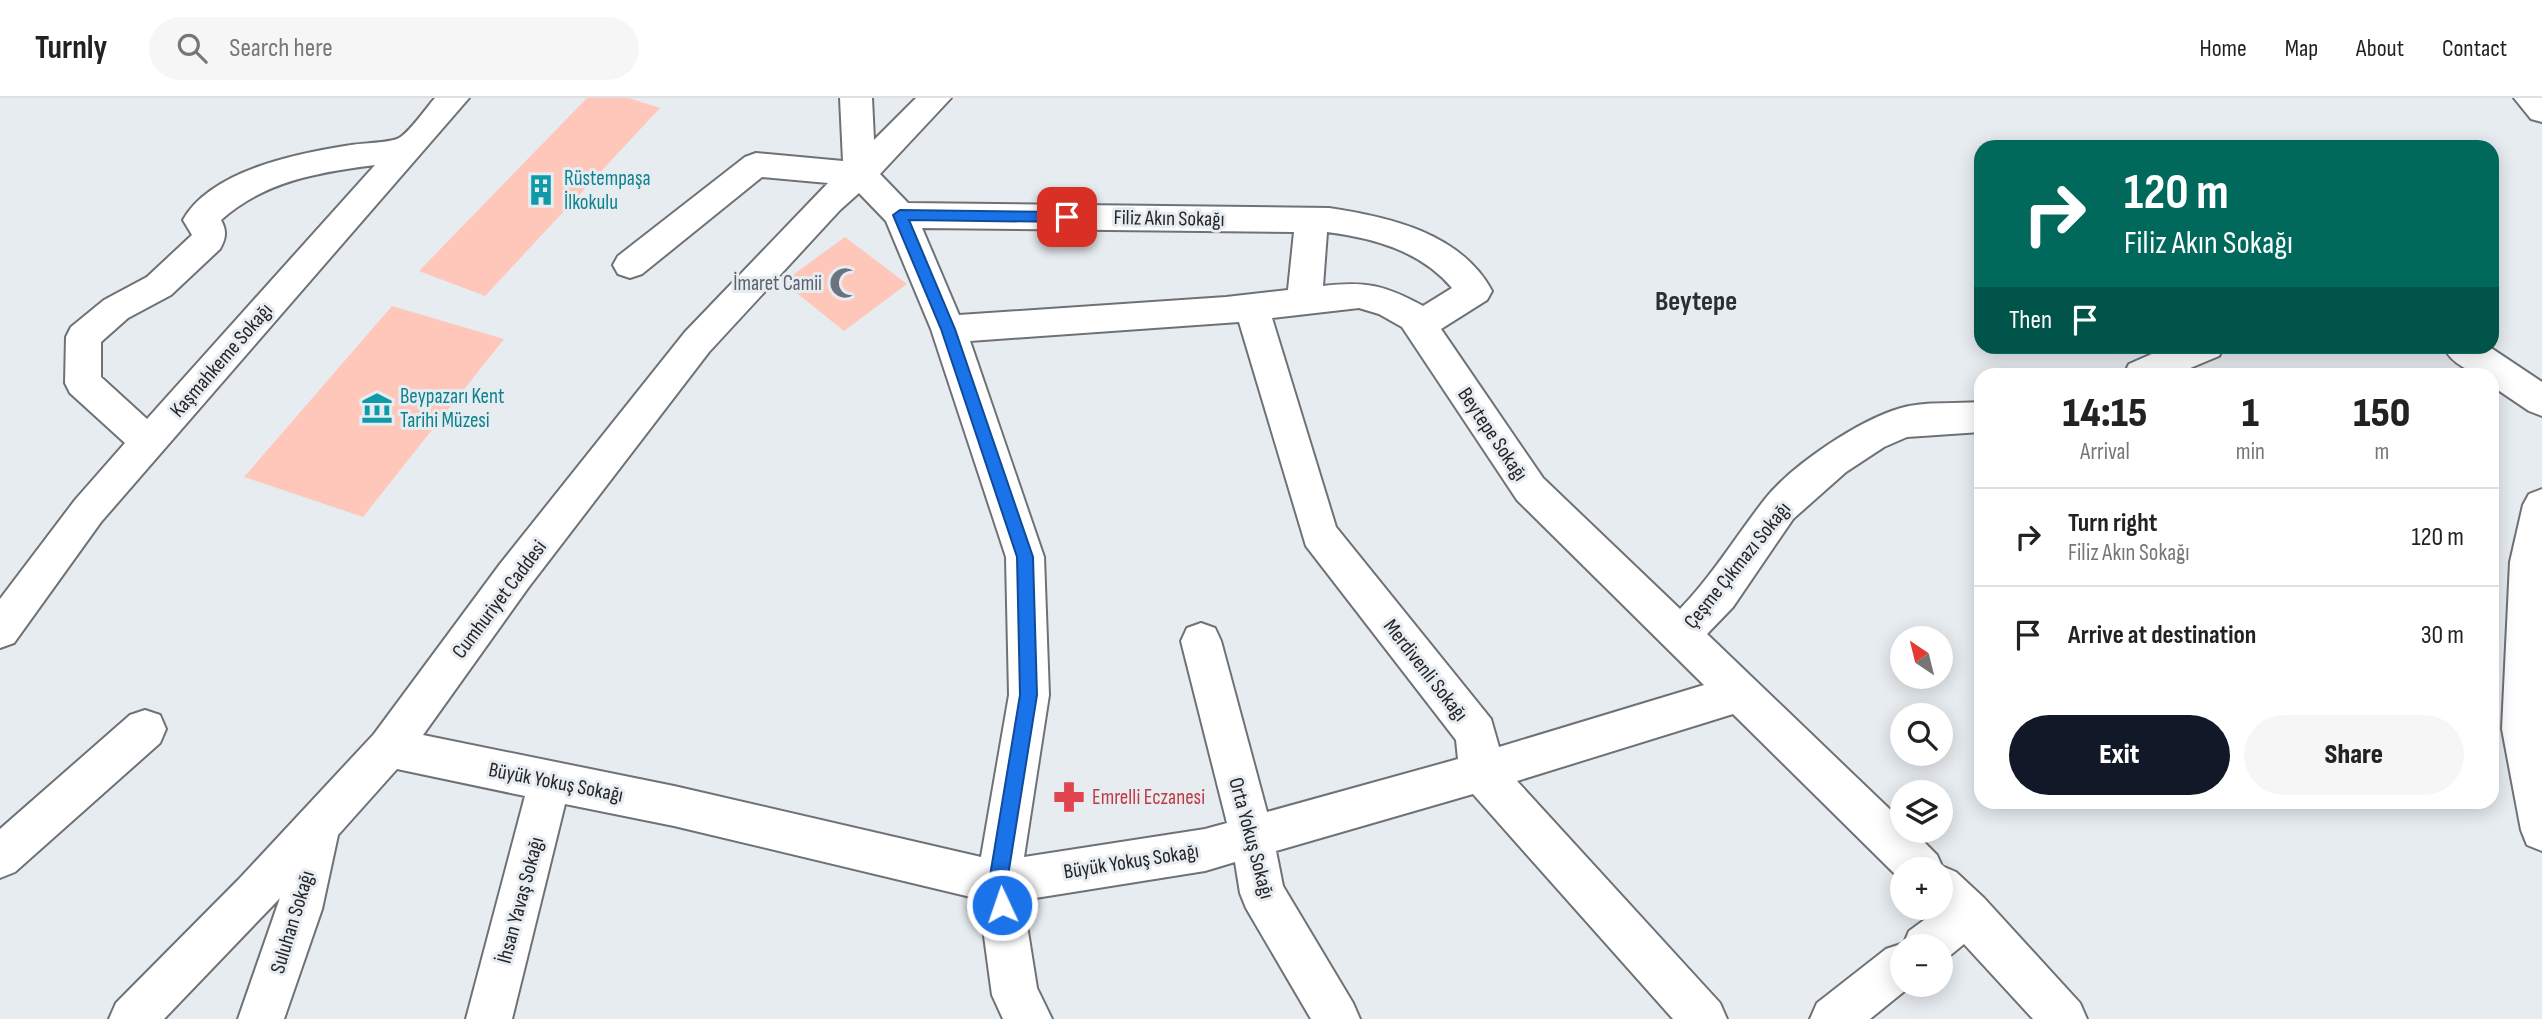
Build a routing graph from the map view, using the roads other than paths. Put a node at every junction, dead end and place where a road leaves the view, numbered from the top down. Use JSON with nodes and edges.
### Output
{"nodes":[{"id":1,"x":453,"y":98,"type":"edge"},
{"id":2,"x":856,"y":98,"type":"edge"},
{"id":3,"x":935,"y":98,"type":"edge"},
{"id":4,"x":2530,"y":98,"type":"edge"},
{"id":5,"x":2542,"y":111,"type":"edge"},
{"id":6,"x":408,"y":149,"type":"junction"},
{"id":7,"x":860,"y":174,"type":"junction"},
{"id":8,"x":900,"y":215,"type":"junction"},
{"id":9,"x":1312,"y":220,"type":"junction"},
{"id":10,"x":630,"y":265,"type":"dead end"},
{"id":11,"x":1304,"y":301,"type":"junction"},
{"id":12,"x":1252,"y":308,"type":"junction"},
{"id":13,"x":1419,"y":325,"type":"junction"},
{"id":14,"x":948,"y":329,"type":"junction"},
{"id":15,"x":2188,"y":354,"type":"edge"},
{"id":16,"x":2472,"y":354,"type":"edge"},
{"id":17,"x":2156,"y":368,"type":"edge"},
{"id":18,"x":2493,"y":368,"type":"edge"},
{"id":19,"x":2499,"y":372,"type":"edge"},
{"id":20,"x":2542,"y":401,"type":"edge"},
{"id":21,"x":1974,"y":417,"type":"edge"},
{"id":22,"x":149,"y":442,"type":"junction"},
{"id":23,"x":2542,"y":505,"type":"edge"},
{"id":24,"x":0,"y":630,"type":"edge"},
{"id":25,"x":1680,"y":635,"type":"junction"},
{"id":26,"x":1201,"y":641,"type":"dead end"},
{"id":27,"x":2534,"y":665,"type":"edge"},
{"id":28,"x":1740,"y":693,"type":"junction"},
{"id":29,"x":145,"y":729,"type":"dead end"},
{"id":30,"x":389,"y":748,"type":"junction"},
{"id":31,"x":1481,"y":772,"type":"junction"},
{"id":32,"x":550,"y":781,"type":"junction"},
{"id":33,"x":319,"y":824,"type":"junction"},
{"id":34,"x":2542,"y":830,"type":"edge"},
{"id":35,"x":1252,"y":837,"type":"junction"},
{"id":36,"x":1910,"y":857,"type":"edge"},
{"id":37,"x":0,"y":858,"type":"edge"},
{"id":38,"x":998,"y":882,"type":"junction"},
{"id":39,"x":1954,"y":901,"type":"edge"},
{"id":40,"x":1933,"y":934,"type":"edge"},
{"id":41,"x":1890,"y":974,"type":"edge"},
{"id":42,"x":132,"y":1019,"type":"edge"},
{"id":43,"x":261,"y":1019,"type":"edge"},
{"id":44,"x":489,"y":1019,"type":"edge"},
{"id":45,"x":1029,"y":1019,"type":"edge"},
{"id":46,"x":1337,"y":1019,"type":"edge"},
{"id":47,"x":1704,"y":1019,"type":"edge"},
{"id":48,"x":1833,"y":1019,"type":"edge"},
{"id":49,"x":2064,"y":1019,"type":"edge"}],
"edges":[{"from":1,"to":6,"type":"street","name":"Kaşmahkeme Sokağı"},
{"from":2,"to":7,"type":"street"},
{"from":3,"to":7,"type":"street","name":"Cumhuriyet Caddesi"},
{"from":4,"to":5,"type":"street"},
{"from":6,"to":22,"type":"street","name":"Kaşmahkeme Sokağı"},
{"from":6,"to":22,"type":"street"},
{"from":7,"to":8,"type":"street"},
{"from":7,"to":10,"type":"street"},
{"from":7,"to":30,"type":"street","name":"Cumhuriyet Caddesi"},
{"from":8,"to":9,"type":"street","name":"Filiz Akın Sokağı"},
{"from":8,"to":14,"type":"street"},
{"from":9,"to":11,"type":"street"},
{"from":9,"to":13,"type":"street","name":"Filiz Akın Sokağı"},
{"from":11,"to":12,"type":"street","name":"Beytepe Sokağı"},
{"from":11,"to":13,"type":"street","name":"Beytepe Sokağı"},
{"from":12,"to":14,"type":"street","name":"Beytepe Sokağı"},
{"from":12,"to":31,"type":"street","name":"Merdivenli Sokağı"},
{"from":13,"to":25,"type":"street","name":"Beytepe Sokağı"},
{"from":14,"to":38,"type":"street"},
{"from":15,"to":17,"type":"street"},
{"from":16,"to":18,"type":"street"},
{"from":19,"to":20,"type":"street"},
{"from":21,"to":25,"type":"street","name":"Çeşme Çıkmazı Sokağı"},
{"from":22,"to":24,"type":"street","name":"Kaşmahkeme Sokağı"},
{"from":23,"to":27,"type":"street"},
{"from":25,"to":28,"type":"street","name":"Beytepe Sokağı"},
{"from":26,"to":35,"type":"street","name":"Orta Yokuş Sokağı"},
{"from":27,"to":34,"type":"street"},
{"from":28,"to":31,"type":"street","name":"Büyük Yokuş Sokağı"},
{"from":28,"to":36,"type":"street","name":"Beytepe Sokağı"},
{"from":29,"to":37,"type":"street"},
{"from":30,"to":32,"type":"street","name":"Büyük Yokuş Sokağı"},
{"from":30,"to":33,"type":"street","name":"Cumhuriyet Caddesi"},
{"from":31,"to":35,"type":"street","name":"Büyük Yokuş Sokağı"},
{"from":31,"to":47,"type":"street"},
{"from":32,"to":38,"type":"street","name":"Büyük Yokuş Sokağı"},
{"from":32,"to":44,"type":"street","name":"İhsan Yavaş Sokağı"},
{"from":33,"to":42,"type":"street","name":"Cumhuriyet Caddesi"},
{"from":33,"to":43,"type":"street","name":"Suluhan Sokağı"},
{"from":35,"to":38,"type":"street","name":"Büyük Yokuş Sokağı"},
{"from":35,"to":46,"type":"street","name":"Orta Yokuş Sokağı"},
{"from":38,"to":45,"type":"street"},
{"from":39,"to":40,"type":"street"},
{"from":39,"to":49,"type":"street"},
{"from":41,"to":48,"type":"street"}]}
